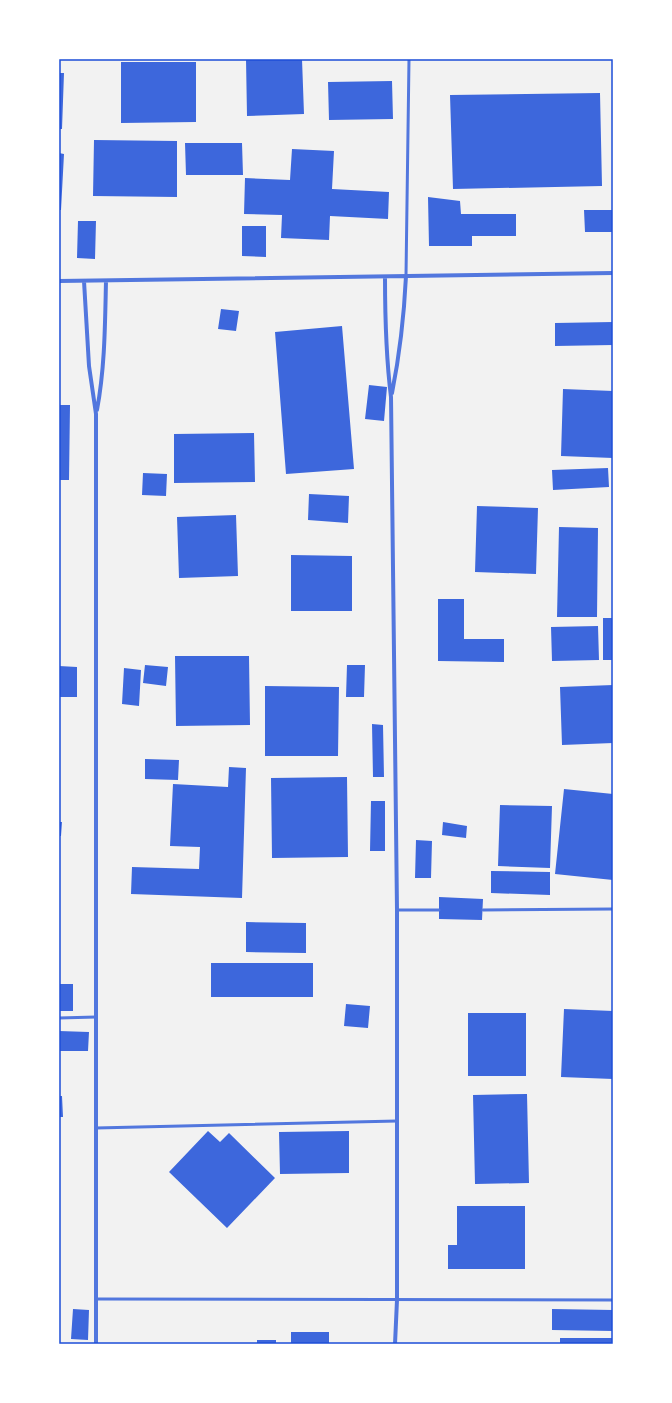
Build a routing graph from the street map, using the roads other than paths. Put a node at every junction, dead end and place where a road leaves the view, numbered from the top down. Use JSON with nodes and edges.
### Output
{"nodes":[{"id":1,"x":409,"y":59,"type":"edge"},
{"id":2,"x":613,"y":273,"type":"edge"},
{"id":3,"x":406,"y":276,"type":"junction"},
{"id":4,"x":385,"y":277,"type":"junction"},
{"id":5,"x":59,"y":281,"type":"edge"},
{"id":6,"x":84,"y":281,"type":"junction"},
{"id":7,"x":106,"y":281,"type":"junction"},
{"id":8,"x":391,"y":397,"type":"junction"},
{"id":9,"x":96,"y":414,"type":"junction"},
{"id":10,"x":613,"y":909,"type":"edge"},
{"id":11,"x":397,"y":910,"type":"junction"},
{"id":12,"x":439,"y":910,"type":"dead end"},
{"id":13,"x":483,"y":910,"type":"dead end"},
{"id":14,"x":96,"y":1017,"type":"junction"},
{"id":15,"x":59,"y":1018,"type":"edge"},
{"id":16,"x":397,"y":1121,"type":"junction"},
{"id":17,"x":96,"y":1128,"type":"junction"},
{"id":18,"x":96,"y":1299,"type":"junction"},
{"id":19,"x":397,"y":1300,"type":"junction"},
{"id":20,"x":613,"y":1300,"type":"edge"},
{"id":21,"x":96,"y":1344,"type":"edge"},
{"id":22,"x":395,"y":1344,"type":"edge"}],
"edges":[{"from":1,"to":3,"type":"lane"},
{"from":2,"to":3,"type":"street"},
{"from":3,"to":4,"type":"street"},
{"from":3,"to":8,"type":"street"},
{"from":4,"to":7,"type":"street"},
{"from":4,"to":8,"type":"street"},
{"from":5,"to":6,"type":"street"},
{"from":6,"to":7,"type":"street"},
{"from":6,"to":9,"type":"street"},
{"from":7,"to":9,"type":"street"},
{"from":8,"to":11,"type":"street"},
{"from":9,"to":14,"type":"street"},
{"from":10,"to":13,"type":"lane"},
{"from":11,"to":12,"type":"lane"},
{"from":11,"to":16,"type":"street"},
{"from":14,"to":15,"type":"lane"},
{"from":14,"to":17,"type":"street"},
{"from":16,"to":17,"type":"lane"},
{"from":16,"to":19,"type":"street"},
{"from":17,"to":18,"type":"street"},
{"from":18,"to":19,"type":"lane"},
{"from":18,"to":21,"type":"street"},
{"from":19,"to":20,"type":"lane"},
{"from":19,"to":22,"type":"street"}]}
